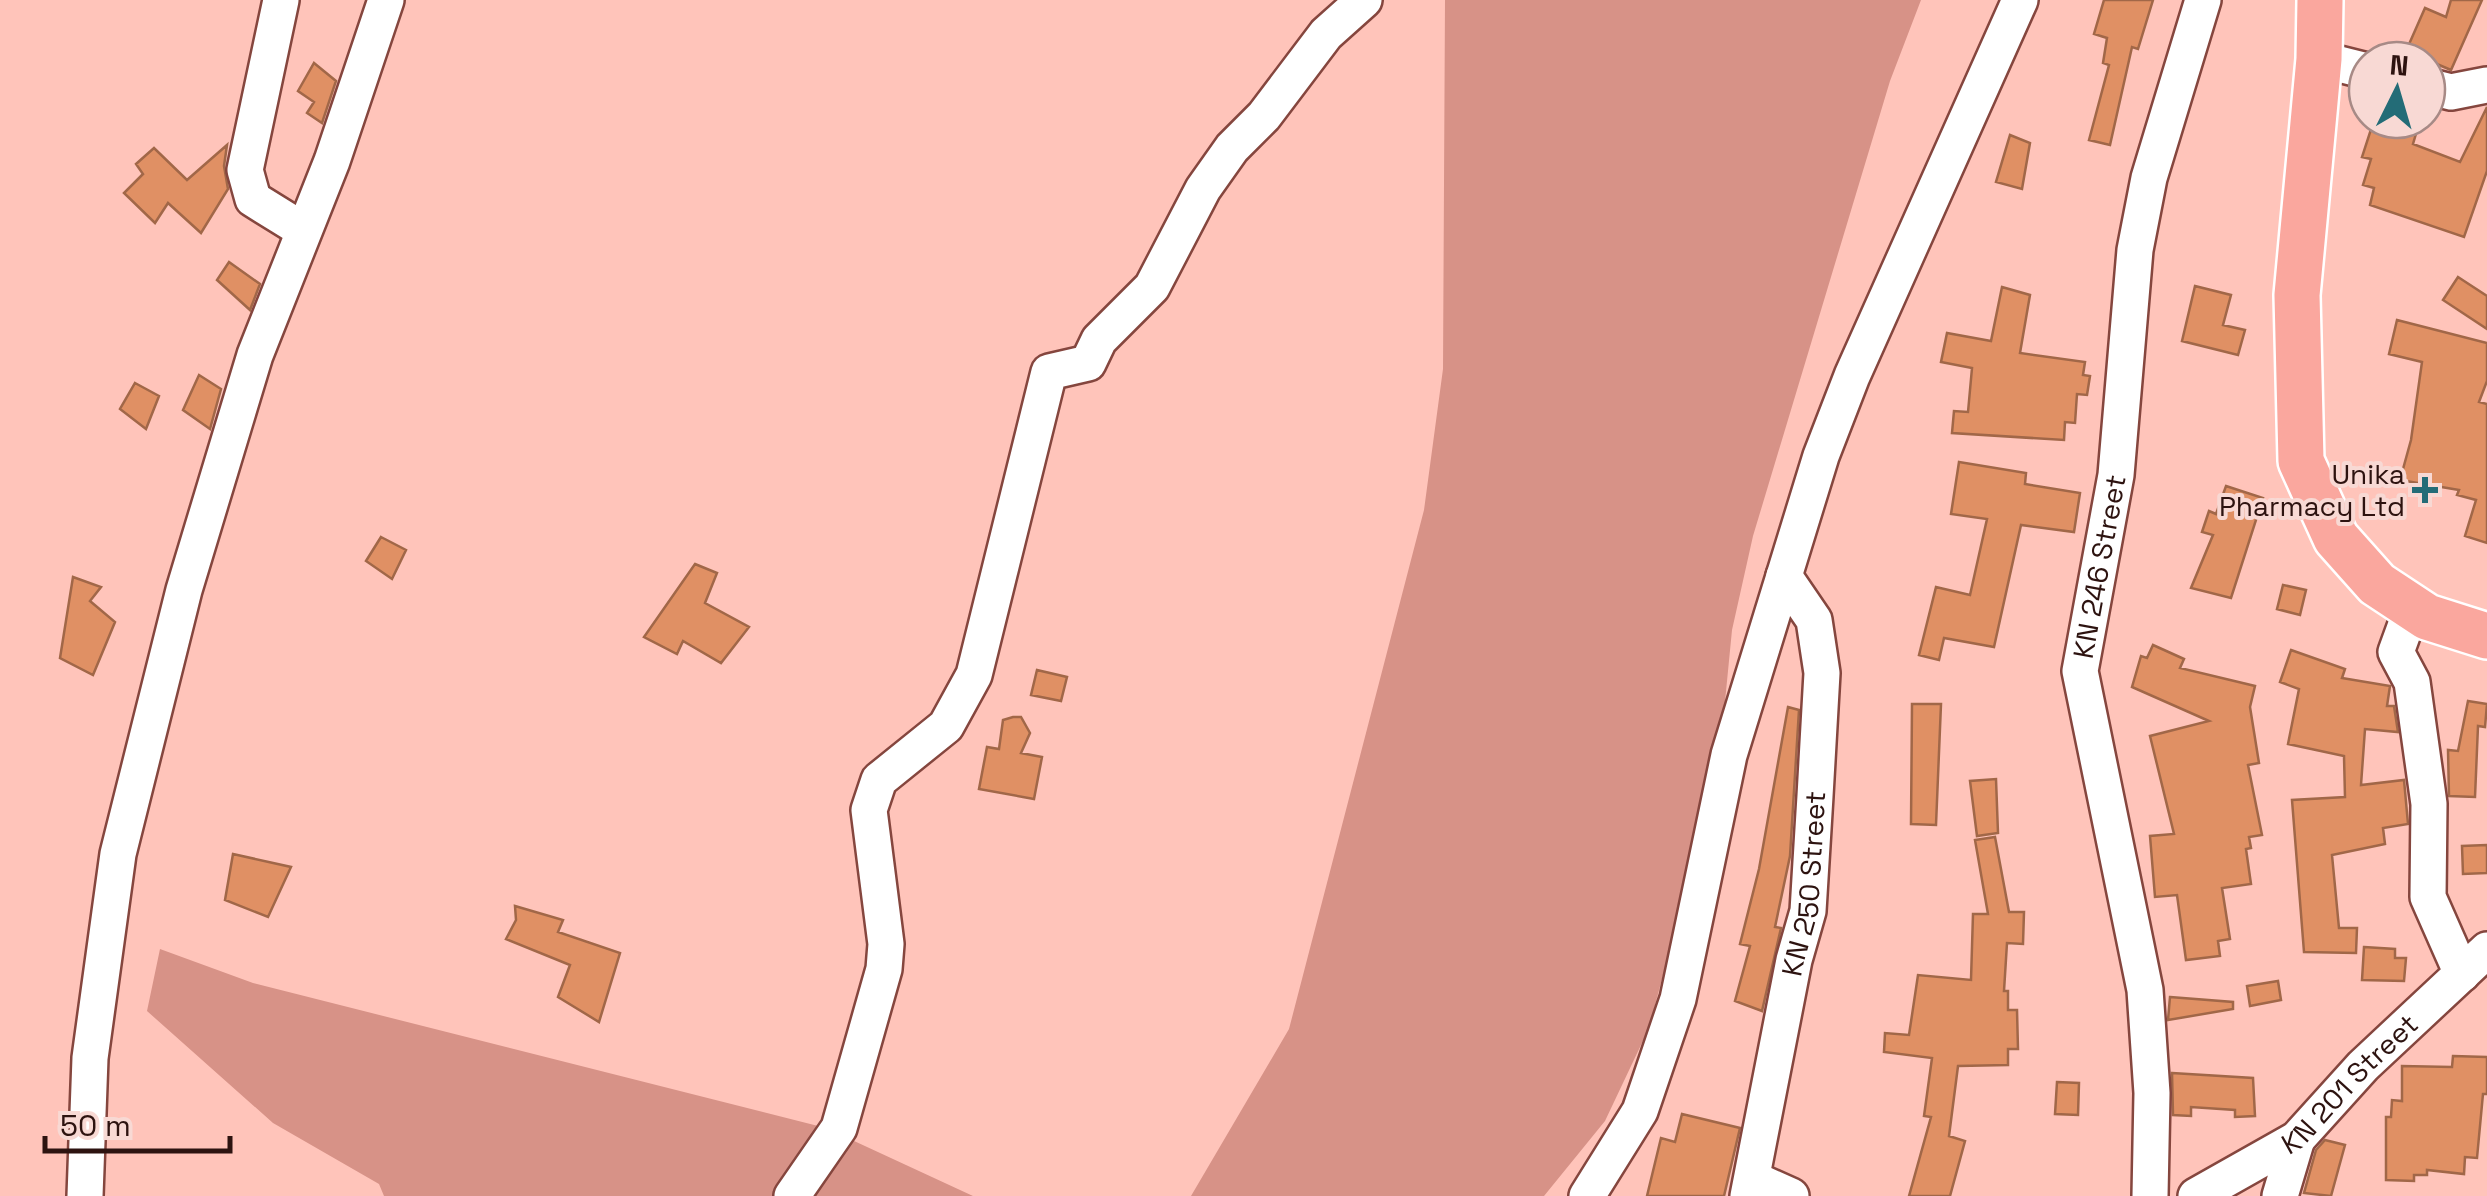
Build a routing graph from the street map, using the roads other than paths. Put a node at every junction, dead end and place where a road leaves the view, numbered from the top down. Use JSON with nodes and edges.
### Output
{"nodes":[{"id":1,"x":281,"y":0,"type":"edge"},
{"id":2,"x":386,"y":0,"type":"edge"},
{"id":3,"x":1364,"y":0,"type":"edge"},
{"id":4,"x":2020,"y":0,"type":"edge"},
{"id":5,"x":2203,"y":0,"type":"edge"},
{"id":6,"x":2320,"y":0,"type":"edge"},
{"id":7,"x":2319,"y":59,"type":"junction"},
{"id":8,"x":2347,"y":66,"type":"edge"},
{"id":9,"x":2487,"y":85,"type":"edge"},
{"id":10,"x":2447,"y":91,"type":"edge"},
{"id":11,"x":303,"y":230,"type":"junction"},
{"id":12,"x":1784,"y":576,"type":"junction"},
{"id":13,"x":2412,"y":608,"type":"junction"},
{"id":14,"x":2487,"y":636,"type":"edge"},
{"id":15,"x":2475,"y":962,"type":"edge"},
{"id":16,"x":2297,"y":1139,"type":"junction"},
{"id":17,"x":1751,"y":1188,"type":"edge"},
{"id":18,"x":84,"y":1196,"type":"edge"},
{"id":19,"x":792,"y":1196,"type":"edge"},
{"id":20,"x":1588,"y":1196,"type":"edge"},
{"id":21,"x":1791,"y":1196,"type":"edge"},
{"id":22,"x":2150,"y":1196,"type":"edge"},
{"id":23,"x":2196,"y":1196,"type":"edge"},
{"id":24,"x":2280,"y":1196,"type":"edge"}],
"edges":[{"from":1,"to":11,"type":"street"},
{"from":2,"to":11,"type":"street"},
{"from":3,"to":19,"type":"street"},
{"from":4,"to":12,"type":"street"},
{"from":5,"to":22,"type":"street","name":"KN 246 Street"},
{"from":6,"to":7,"type":"main road"},
{"from":7,"to":8,"type":"street"},
{"from":7,"to":13,"type":"main road"},
{"from":9,"to":10,"type":"street"},
{"from":11,"to":18,"type":"street"},
{"from":12,"to":17,"type":"street","name":"KN 250 Street"},
{"from":12,"to":20,"type":"street"},
{"from":13,"to":14,"type":"main road"},
{"from":13,"to":15,"type":"street"},
{"from":15,"to":16,"type":"street","name":"KN 201 Street"},
{"from":16,"to":23,"type":"street","name":"KN 201 Street"},
{"from":16,"to":24,"type":"street"},
{"from":17,"to":21,"type":"street"}]}
